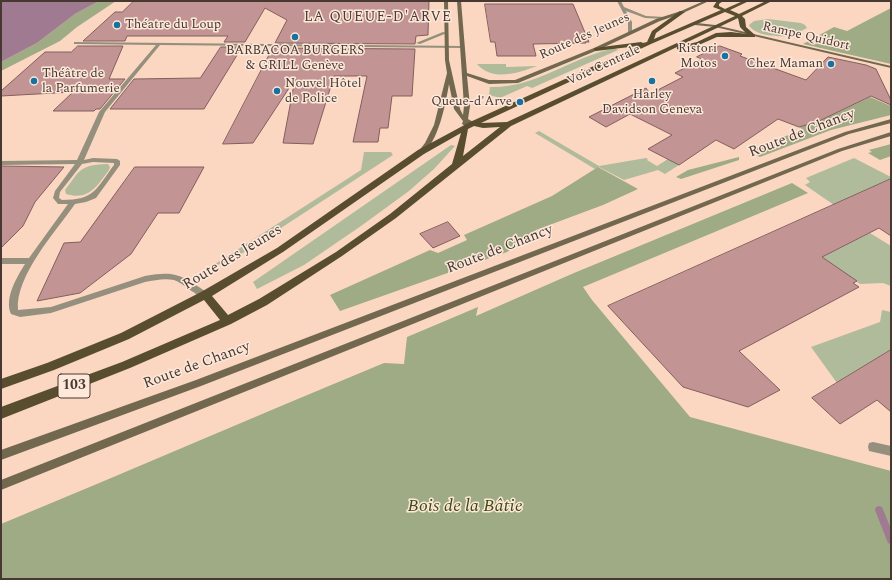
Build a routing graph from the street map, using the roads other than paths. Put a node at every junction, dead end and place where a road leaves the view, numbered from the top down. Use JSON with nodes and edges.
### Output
{"nodes":[{"id":1,"x":446,"y":1,"type":"edge"},
{"id":2,"x":459,"y":1,"type":"edge"},
{"id":3,"x":620,"y":1,"type":"edge"},
{"id":4,"x":707,"y":1,"type":"edge"},
{"id":5,"x":721,"y":1,"type":"edge"},
{"id":6,"x":747,"y":1,"type":"edge"},
{"id":7,"x":770,"y":1,"type":"edge"},
{"id":8,"x":623,"y":8,"type":"junction"},
{"id":9,"x":725,"y":11,"type":"junction"},
{"id":10,"x":682,"y":12,"type":"junction"},
{"id":11,"x":738,"y":16,"type":"junction"},
{"id":12,"x":665,"y":18,"type":"junction"},
{"id":13,"x":697,"y":24,"type":"junction"},
{"id":14,"x":716,"y":26,"type":"junction"},
{"id":15,"x":445,"y":33,"type":"junction"},
{"id":16,"x":630,"y":33,"type":"junction"},
{"id":17,"x":753,"y":36,"type":"junction"},
{"id":18,"x":76,"y":43,"type":"dead end"},
{"id":19,"x":158,"y":44,"type":"junction"},
{"id":20,"x":649,"y":44,"type":"junction"},
{"id":21,"x":406,"y":46,"type":"junction"},
{"id":22,"x":446,"y":47,"type":"junction"},
{"id":23,"x":463,"y":47,"type":"junction"},
{"id":24,"x":596,"y":49,"type":"junction"},
{"id":25,"x":651,"y":56,"type":"junction"},
{"id":26,"x":891,"y":67,"type":"edge"},
{"id":27,"x":450,"y":72,"type":"junction"},
{"id":28,"x":465,"y":74,"type":"junction"},
{"id":29,"x":891,"y":121,"type":"edge"},
{"id":30,"x":468,"y":124,"type":"junction"},
{"id":31,"x":508,"y":124,"type":"junction"},
{"id":32,"x":891,"y":134,"type":"edge"},
{"id":33,"x":421,"y":152,"type":"junction"},
{"id":34,"x":80,"y":162,"type":"junction"},
{"id":35,"x":1,"y":163,"type":"edge"},
{"id":36,"x":456,"y":165,"type":"junction"},
{"id":37,"x":73,"y":202,"type":"junction"},
{"id":38,"x":1,"y":261,"type":"edge"},
{"id":39,"x":32,"y":261,"type":"junction"},
{"id":40,"x":205,"y":295,"type":"junction"},
{"id":41,"x":227,"y":321,"type":"junction"},
{"id":42,"x":1,"y":384,"type":"edge"},
{"id":43,"x":1,"y":413,"type":"edge"},
{"id":44,"x":873,"y":447,"type":"dead end"},
{"id":45,"x":891,"y":452,"type":"edge"},
{"id":46,"x":1,"y":455,"type":"edge"},
{"id":47,"x":1,"y":485,"type":"edge"}],
"edges":[{"from":1,"to":15,"type":"main road"},
{"from":2,"to":23,"type":"main road"},
{"from":3,"to":8,"type":"street"},
{"from":4,"to":10,"type":"main road","name":"Route des Jeunes"},
{"from":5,"to":9,"type":"main road"},
{"from":6,"to":9,"type":"main road","name":"Voie Centrale"},
{"from":7,"to":11,"type":"main road","name":"Voie Centrale"},
{"from":8,"to":12,"type":"street"},
{"from":8,"to":16,"type":"street"},
{"from":9,"to":11,"type":"main road"},
{"from":9,"to":13,"type":"main road","name":"Voie Centrale"},
{"from":10,"to":12,"type":"main road","name":"Route des Jeunes"},
{"from":10,"to":20,"type":"main road"},
{"from":11,"to":14,"type":"main road","name":"Voie Centrale"},
{"from":11,"to":17,"type":"main road"},
{"from":12,"to":16,"type":"main road","name":"Route des Jeunes"},
{"from":13,"to":14,"type":"main road","name":"Rampe Quidort"},
{"from":13,"to":20,"type":"main road","name":"Voie Centrale"},
{"from":14,"to":17,"type":"main road","name":"Rampe Quidort"},
{"from":14,"to":25,"type":"main road","name":"Voie Centrale"},
{"from":15,"to":21,"type":"street"},
{"from":15,"to":22,"type":"main road"},
{"from":16,"to":24,"type":"main road","name":"Route des Jeunes"},
{"from":17,"to":25,"type":"main road"},
{"from":17,"to":26,"type":"main road","name":"Rampe Quidort"},
{"from":18,"to":19,"type":"street"},
{"from":19,"to":21,"type":"street"},
{"from":19,"to":34,"type":"street"},
{"from":20,"to":24,"type":"main road"},
{"from":20,"to":30,"type":"main road","name":"Voie Centrale"},
{"from":21,"to":22,"type":"street"},
{"from":22,"to":23,"type":"street"},
{"from":22,"to":27,"type":"main road"},
{"from":23,"to":28,"type":"main road"},
{"from":24,"to":28,"type":"main road","name":"Route des Jeunes"},
{"from":25,"to":31,"type":"main road","name":"Voie Centrale"},
{"from":27,"to":30,"type":"main road"},
{"from":27,"to":33,"type":"main road"},
{"from":28,"to":30,"type":"main road"},
{"from":29,"to":46,"type":"main road","name":"Route de Chancy"},
{"from":30,"to":31,"type":"main road"},
{"from":30,"to":33,"type":"main road","name":"Route des Jeunes"},
{"from":30,"to":36,"type":"main road"},
{"from":31,"to":36,"type":"main road","name":"Voie Centrale"},
{"from":32,"to":47,"type":"main road"},
{"from":33,"to":40,"type":"main road","name":"Route des Jeunes"},
{"from":34,"to":35,"type":"street"},
{"from":34,"to":37,"type":"street"},
{"from":34,"to":37,"type":"street"},
{"from":36,"to":41,"type":"main road","number":"103"},
{"from":37,"to":39,"type":"street"},
{"from":38,"to":39,"type":"street"},
{"from":39,"to":40,"type":"street"},
{"from":40,"to":41,"type":"main road"},
{"from":40,"to":42,"type":"main road","name":"Route des Jeunes"},
{"from":41,"to":43,"type":"main road","number":"103"},
{"from":44,"to":45,"type":"street"}]}
